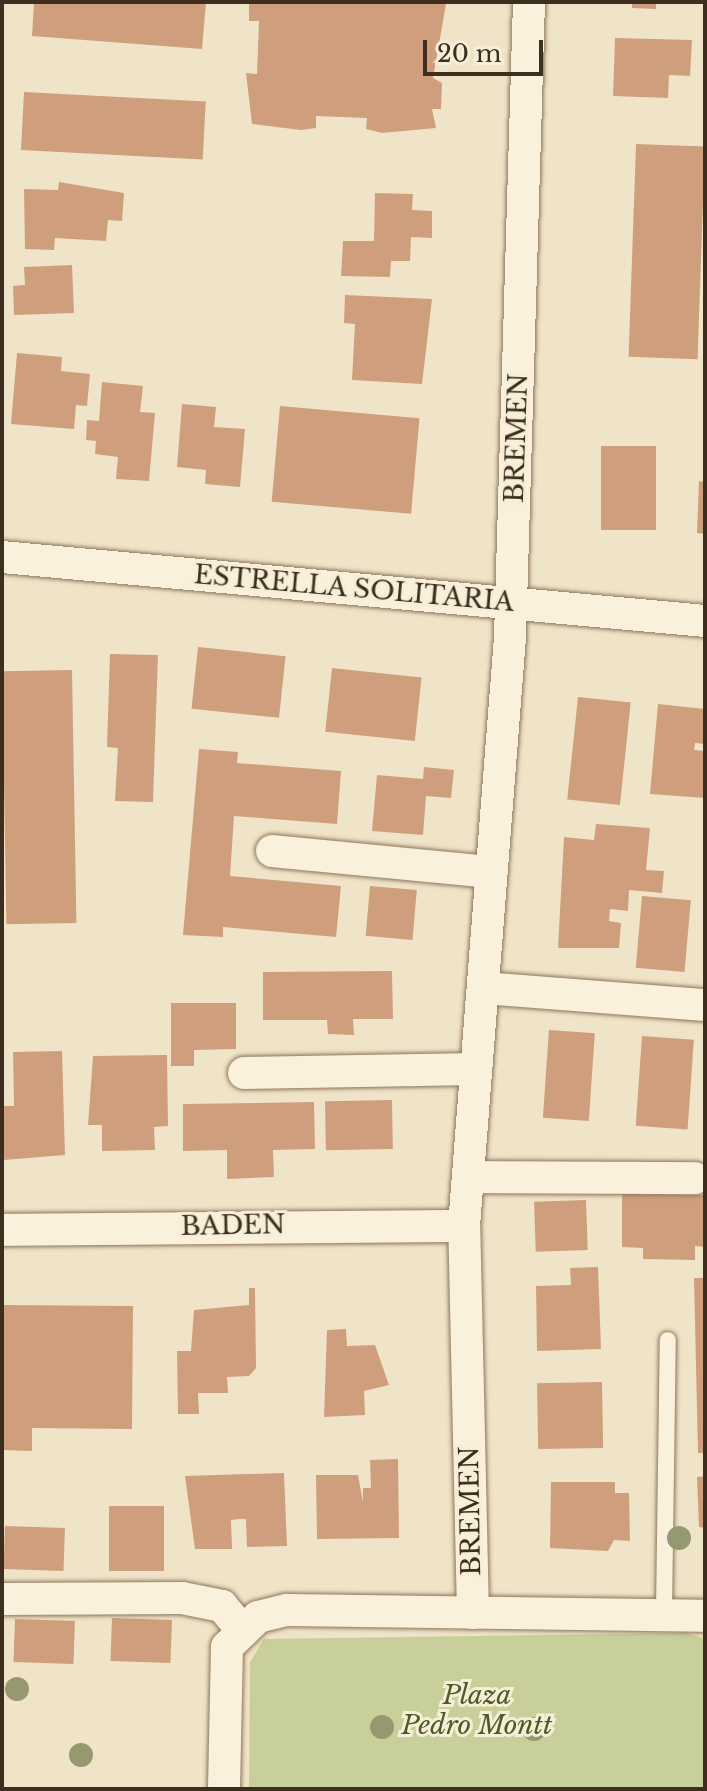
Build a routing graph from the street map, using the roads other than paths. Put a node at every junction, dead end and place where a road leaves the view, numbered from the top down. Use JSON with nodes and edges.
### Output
{"nodes":[{"id":1,"x":529,"y":2,"type":"edge"},
{"id":2,"x":2,"y":557,"type":"edge"},
{"id":3,"x":511,"y":604,"type":"junction"},
{"id":4,"x":705,"y":621,"type":"edge"},
{"id":5,"x":272,"y":851,"type":"dead end"},
{"id":6,"x":491,"y":872,"type":"junction"},
{"id":7,"x":483,"y":988,"type":"junction"},
{"id":8,"x":702,"y":1005,"type":"dead end"},
{"id":9,"x":476,"y":1069,"type":"junction"},
{"id":10,"x":244,"y":1073,"type":"dead end"},
{"id":11,"x":468,"y":1177,"type":"junction"},
{"id":12,"x":695,"y":1178,"type":"dead end"},
{"id":13,"x":464,"y":1226,"type":"junction"},
{"id":14,"x":2,"y":1230,"type":"edge"},
{"id":15,"x":668,"y":1340,"type":"dead end"},
{"id":16,"x":2,"y":1599,"type":"edge"},
{"id":17,"x":664,"y":1611,"type":"junction"},
{"id":18,"x":473,"y":1613,"type":"junction"},
{"id":19,"x":705,"y":1616,"type":"edge"},
{"id":20,"x":241,"y":1629,"type":"junction"},
{"id":21,"x":224,"y":1789,"type":"edge"}],
"edges":[{"from":1,"to":3,"type":"street","name":"BREMEN"},
{"from":2,"to":3,"type":"street","name":"ESTRELLA SOLITARIA"},
{"from":3,"to":4,"type":"street","name":"ESTRELLA SOLITARIA"},
{"from":3,"to":6,"type":"street","name":"BREMEN"},
{"from":5,"to":6,"type":"street"},
{"from":6,"to":7,"type":"street","name":"BREMEN"},
{"from":7,"to":8,"type":"street"},
{"from":7,"to":9,"type":"street","name":"BREMEN"},
{"from":9,"to":10,"type":"street"},
{"from":9,"to":11,"type":"street","name":"BREMEN"},
{"from":11,"to":12,"type":"street"},
{"from":11,"to":13,"type":"street","name":"BREMEN"},
{"from":13,"to":14,"type":"street","name":"BADEN"},
{"from":13,"to":18,"type":"street","name":"BREMEN"},
{"from":15,"to":17,"type":"lane"},
{"from":16,"to":20,"type":"street"},
{"from":17,"to":18,"type":"street","name":"BREMEN"},
{"from":17,"to":19,"type":"street","name":"BREMEN"},
{"from":18,"to":20,"type":"street"},
{"from":20,"to":21,"type":"street"}]}
